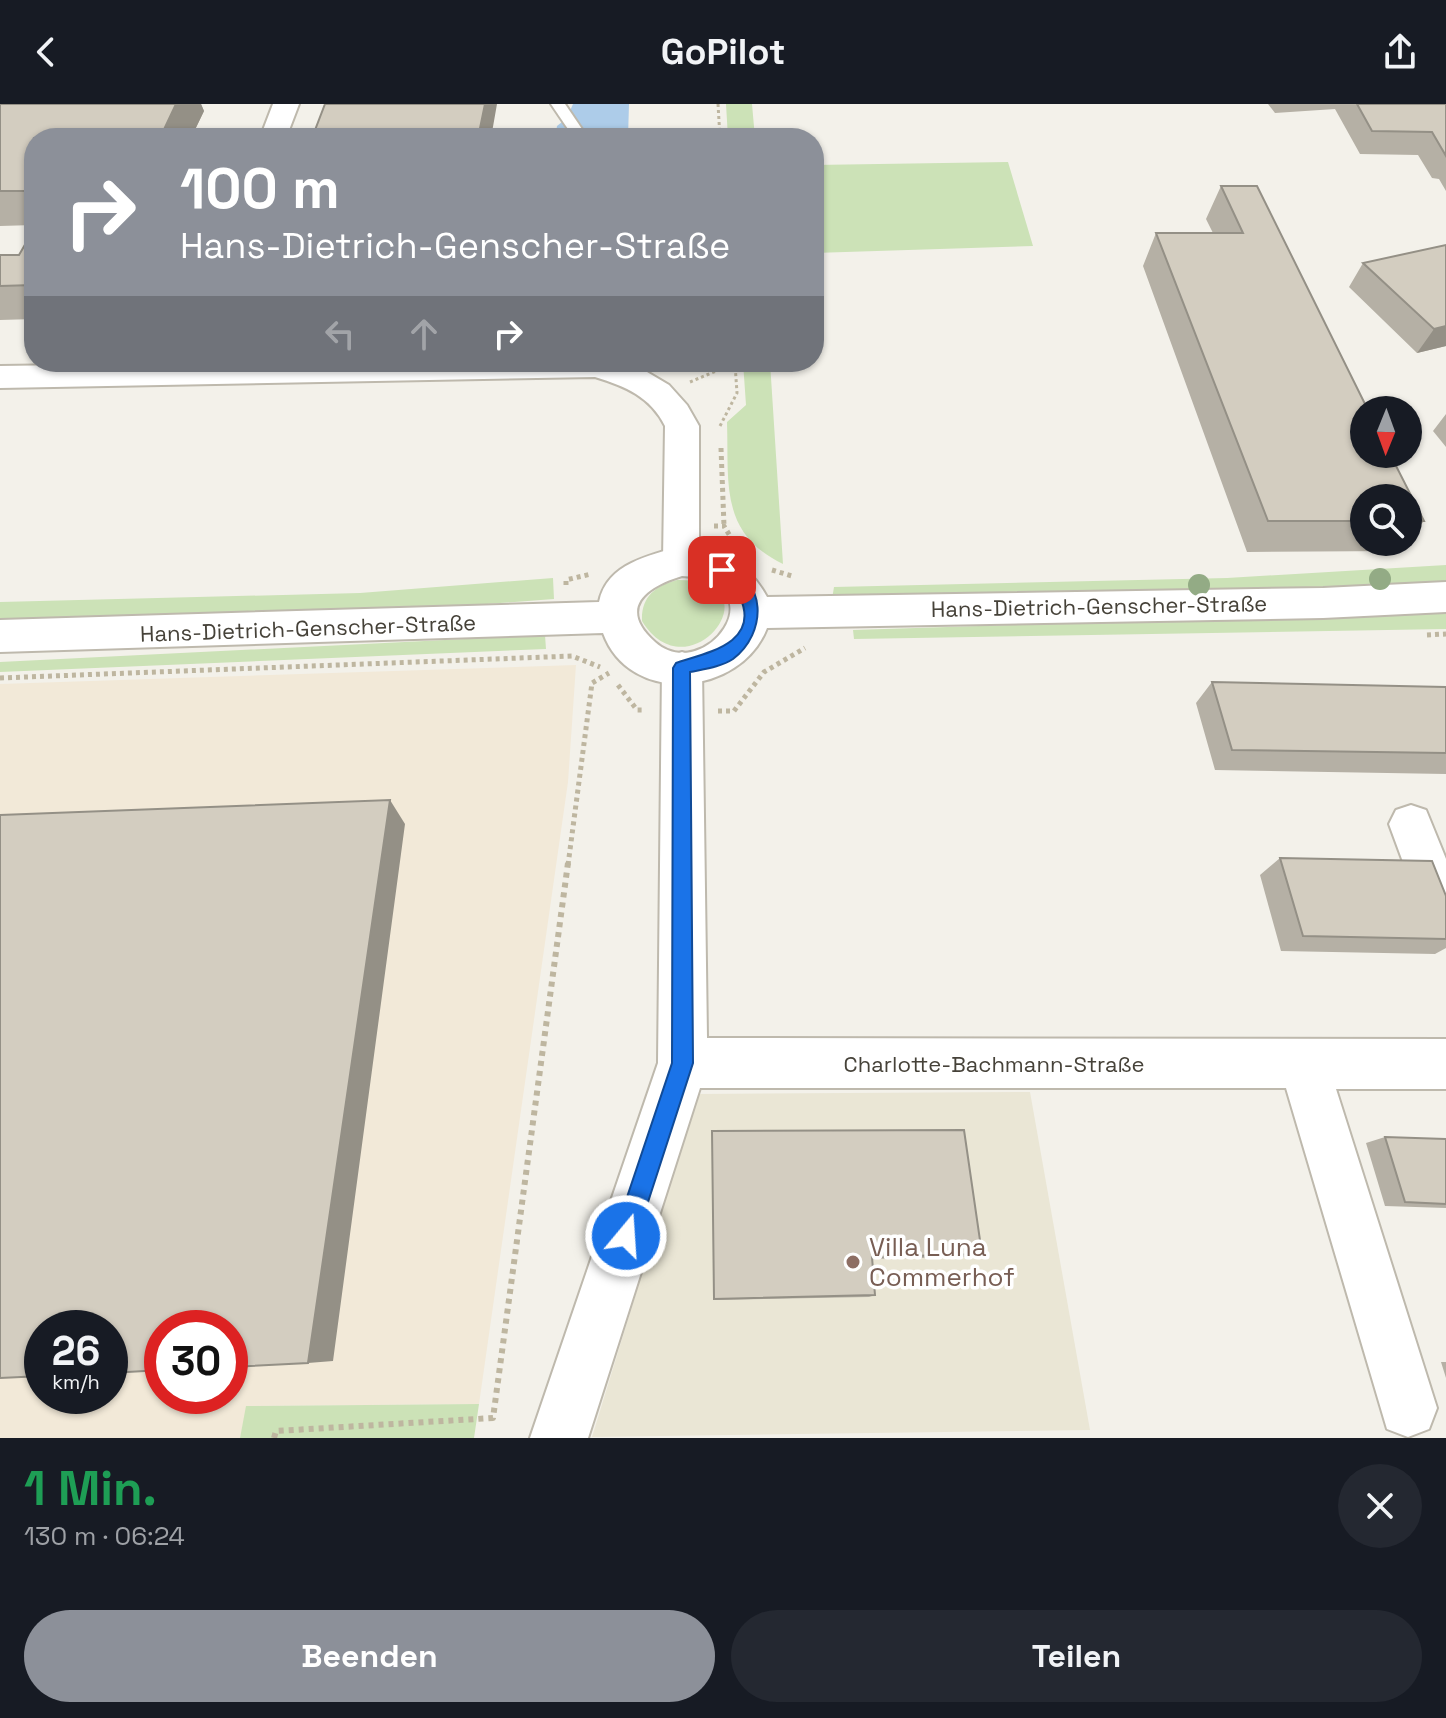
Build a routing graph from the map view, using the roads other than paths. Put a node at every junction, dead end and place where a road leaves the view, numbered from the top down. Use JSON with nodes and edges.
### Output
{"nodes":[{"id":1,"x":286,"y":104,"type":"edge"},
{"id":2,"x":558,"y":104,"type":"edge"},
{"id":3,"x":277,"y":128,"type":"edge"},
{"id":4,"x":574,"y":128,"type":"edge"},
{"id":5,"x":102,"y":372,"type":"edge"},
{"id":6,"x":614,"y":372,"type":"edge"},
{"id":7,"x":0,"y":377,"type":"edge"},
{"id":8,"x":681,"y":561,"type":"junction"},
{"id":9,"x":1446,"y":597,"type":"edge"},
{"id":10,"x":752,"y":613,"type":"junction"},
{"id":11,"x":616,"y":617,"type":"junction"},
{"id":12,"x":0,"y":636,"type":"edge"},
{"id":13,"x":682,"y":668,"type":"junction"},
{"id":14,"x":1411,"y":824,"type":"dead end"},
{"id":15,"x":1446,"y":920,"type":"edge"},
{"id":16,"x":683,"y":1063,"type":"junction"},
{"id":17,"x":1304,"y":1064,"type":"junction"},
{"id":18,"x":1446,"y":1064,"type":"edge"},
{"id":19,"x":1408,"y":1408,"type":"dead end"},
{"id":20,"x":559,"y":1438,"type":"edge"}],
"edges":[{"from":1,"to":3,"type":"street"},
{"from":2,"to":4,"type":"lane"},
{"from":5,"to":7,"type":"street"},
{"from":6,"to":8,"type":"street"},
{"from":8,"to":10,"type":"street"},
{"from":8,"to":11,"type":"street"},
{"from":9,"to":10,"type":"street","name":"Hans-Dietrich-Genscher-Straße"},
{"from":10,"to":13,"type":"street"},
{"from":11,"to":12,"type":"street","name":"Hans-Dietrich-Genscher-Straße"},
{"from":11,"to":13,"type":"street"},
{"from":13,"to":16,"type":"street"},
{"from":14,"to":15,"type":"street"},
{"from":16,"to":17,"type":"street","name":"Charlotte-Bachmann-Straße"},
{"from":16,"to":20,"type":"street"},
{"from":17,"to":18,"type":"street","name":"Charlotte-Bachmann-Straße"},
{"from":17,"to":19,"type":"street"}]}
